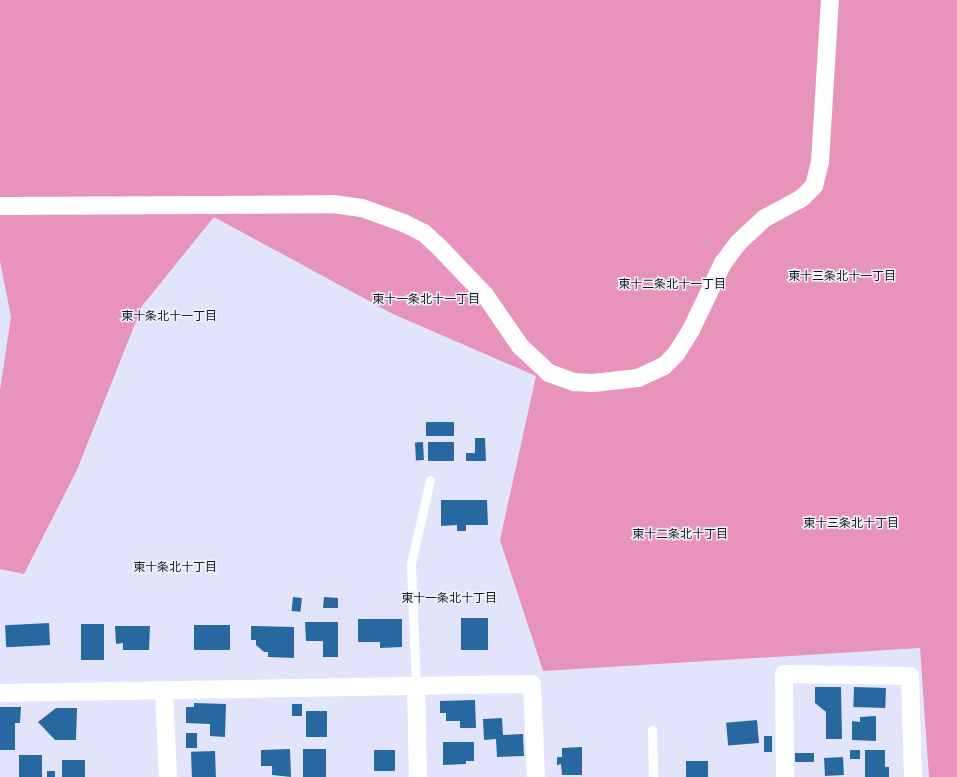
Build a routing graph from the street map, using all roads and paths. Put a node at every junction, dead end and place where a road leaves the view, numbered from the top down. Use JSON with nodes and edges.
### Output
{"nodes":[{"id":1,"x":830,"y":0,"type":"edge"},
{"id":2,"x":0,"y":206,"type":"edge"},
{"id":3,"x":430,"y":480,"type":"dead end"},
{"id":4,"x":416,"y":685,"type":"junction"},
{"id":5,"x":164,"y":691,"type":"junction"},
{"id":6,"x":0,"y":693,"type":"edge"},
{"id":7,"x":652,"y":730,"type":"dead end"},
{"id":8,"x":168,"y":777,"type":"edge"},
{"id":9,"x":418,"y":777,"type":"edge"},
{"id":10,"x":536,"y":777,"type":"edge"},
{"id":11,"x":653,"y":777,"type":"edge"},
{"id":12,"x":785,"y":777,"type":"edge"},
{"id":13,"x":913,"y":777,"type":"edge"}],
"edges":[{"from":1,"to":2,"type":"street"},
{"from":3,"to":4,"type":"lane"},
{"from":4,"to":5,"type":"street"},
{"from":4,"to":9,"type":"street"},
{"from":4,"to":10,"type":"street"},
{"from":5,"to":6,"type":"street"},
{"from":5,"to":8,"type":"street"},
{"from":7,"to":11,"type":"lane"},
{"from":12,"to":13,"type":"street"}]}
